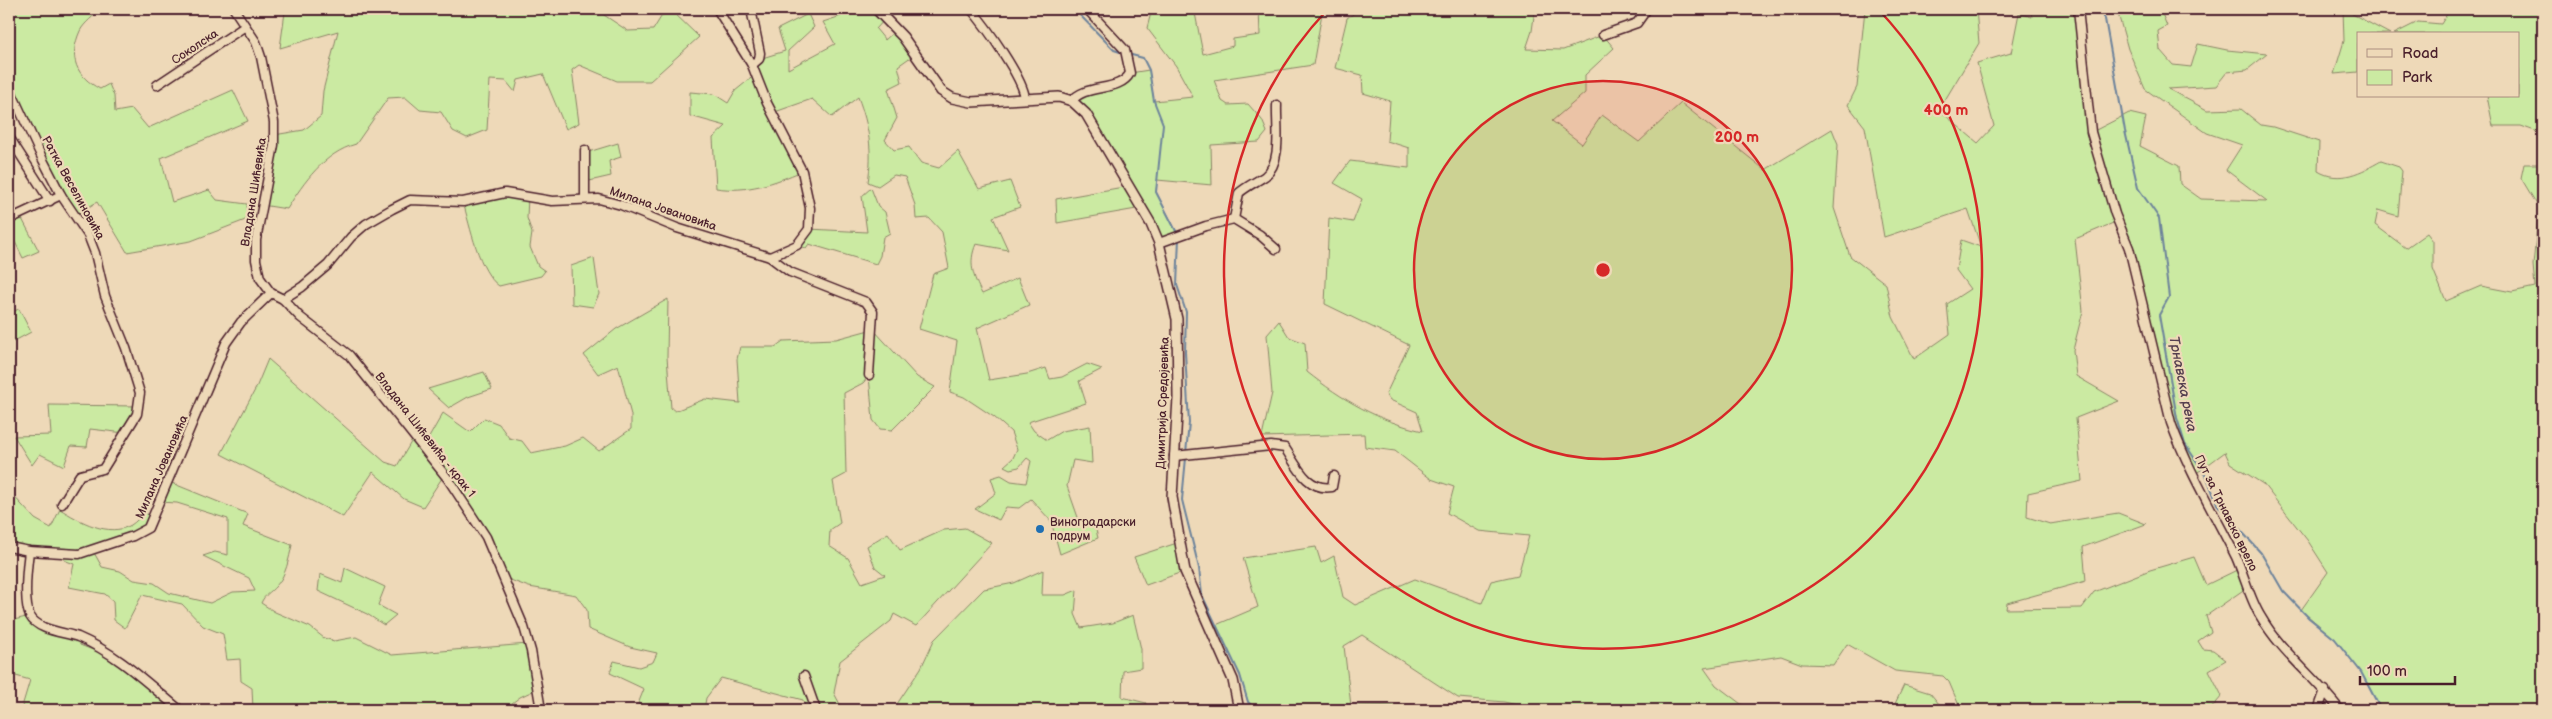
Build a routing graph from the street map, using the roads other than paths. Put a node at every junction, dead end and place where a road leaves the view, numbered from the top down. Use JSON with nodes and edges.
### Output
{"nodes":[{"id":1,"x":11,"y":9,"type":"edge"},
{"id":2,"x":234,"y":9,"type":"edge"},
{"id":3,"x":717,"y":9,"type":"edge"},
{"id":4,"x":751,"y":9,"type":"edge"},
{"id":5,"x":876,"y":9,"type":"edge"},
{"id":6,"x":971,"y":9,"type":"edge"},
{"id":7,"x":1087,"y":9,"type":"edge"},
{"id":8,"x":1647,"y":9,"type":"edge"},
{"id":9,"x":2078,"y":9,"type":"edge"},
{"id":10,"x":9,"y":16,"type":"edge"},
{"id":11,"x":244,"y":27,"type":"junction"},
{"id":12,"x":1603,"y":35,"type":"dead end"},
{"id":13,"x":752,"y":65,"type":"junction"},
{"id":14,"x":157,"y":85,"type":"dead end"},
{"id":15,"x":9,"y":87,"type":"edge"},
{"id":16,"x":1025,"y":98,"type":"junction"},
{"id":17,"x":1072,"y":100,"type":"junction"},
{"id":18,"x":1277,"y":105,"type":"dead end"},
{"id":19,"x":9,"y":137,"type":"edge"},
{"id":20,"x":585,"y":150,"type":"dead end"},
{"id":21,"x":61,"y":195,"type":"junction"},
{"id":22,"x":585,"y":198,"type":"junction"},
{"id":23,"x":50,"y":201,"type":"junction"},
{"id":24,"x":10,"y":216,"type":"edge"},
{"id":25,"x":1234,"y":219,"type":"junction"},
{"id":26,"x":1159,"y":243,"type":"junction"},
{"id":27,"x":1276,"y":249,"type":"dead end"},
{"id":28,"x":770,"y":257,"type":"junction"},
{"id":29,"x":271,"y":293,"type":"junction"},
{"id":30,"x":283,"y":299,"type":"junction"},
{"id":31,"x":869,"y":375,"type":"dead end"},
{"id":32,"x":1174,"y":456,"type":"junction"},
{"id":33,"x":1334,"y":476,"type":"dead end"},
{"id":34,"x":62,"y":504,"type":"dead end"},
{"id":35,"x":9,"y":547,"type":"edge"},
{"id":36,"x":29,"y":551,"type":"junction"},
{"id":37,"x":804,"y":676,"type":"dead end"},
{"id":38,"x":2325,"y":690,"type":"junction"},
{"id":39,"x":180,"y":710,"type":"edge"},
{"id":40,"x":541,"y":710,"type":"edge"},
{"id":41,"x":816,"y":710,"type":"edge"},
{"id":42,"x":1239,"y":710,"type":"edge"},
{"id":43,"x":2318,"y":710,"type":"edge"},
{"id":44,"x":2340,"y":710,"type":"edge"}],
"edges":[{"from":1,"to":10,"type":"street"},
{"from":2,"to":11,"type":"street","name":"Владана Шићевића"},
{"from":3,"to":13,"type":"street"},
{"from":4,"to":13,"type":"street"},
{"from":5,"to":16,"type":"street"},
{"from":6,"to":16,"type":"street"},
{"from":7,"to":17,"type":"street"},
{"from":8,"to":12,"type":"street"},
{"from":9,"to":38,"type":"street","name":"Пут за Трнавско врело"},
{"from":11,"to":14,"type":"street","name":"Соколска"},
{"from":11,"to":29,"type":"street","name":"Владана Шићевића"},
{"from":13,"to":28,"type":"street"},
{"from":15,"to":21,"type":"street","name":"Ратка Веселиновића"},
{"from":16,"to":17,"type":"street"},
{"from":17,"to":26,"type":"street","name":"Димитрија Средојевића"},
{"from":18,"to":25,"type":"street"},
{"from":19,"to":23,"type":"street"},
{"from":20,"to":22,"type":"street"},
{"from":21,"to":23,"type":"street"},
{"from":21,"to":34,"type":"street","name":"Ратка Веселиновића"},
{"from":22,"to":28,"type":"street","name":"Милана Јовановића"},
{"from":22,"to":30,"type":"street","name":"Милана Јовановића"},
{"from":23,"to":24,"type":"street"},
{"from":25,"to":26,"type":"street"},
{"from":25,"to":27,"type":"street"},
{"from":26,"to":32,"type":"street","name":"Димитрија Средојевића"},
{"from":28,"to":31,"type":"street","name":"Милана Јовановића"},
{"from":29,"to":30,"type":"street","name":"Владана Шићевића - крак 1"},
{"from":29,"to":36,"type":"street","name":"Милана Јовановића"},
{"from":30,"to":40,"type":"street","name":"Владана Шићевића - крак 1"},
{"from":32,"to":33,"type":"street"},
{"from":32,"to":42,"type":"street","name":"Димитрија Средојевића"},
{"from":35,"to":36,"type":"street","name":"Милана Јовановића"},
{"from":36,"to":39,"type":"street"},
{"from":37,"to":41,"type":"street"},
{"from":38,"to":43,"type":"street"},
{"from":38,"to":44,"type":"street","name":"Пут за Трнавско врело"}]}
